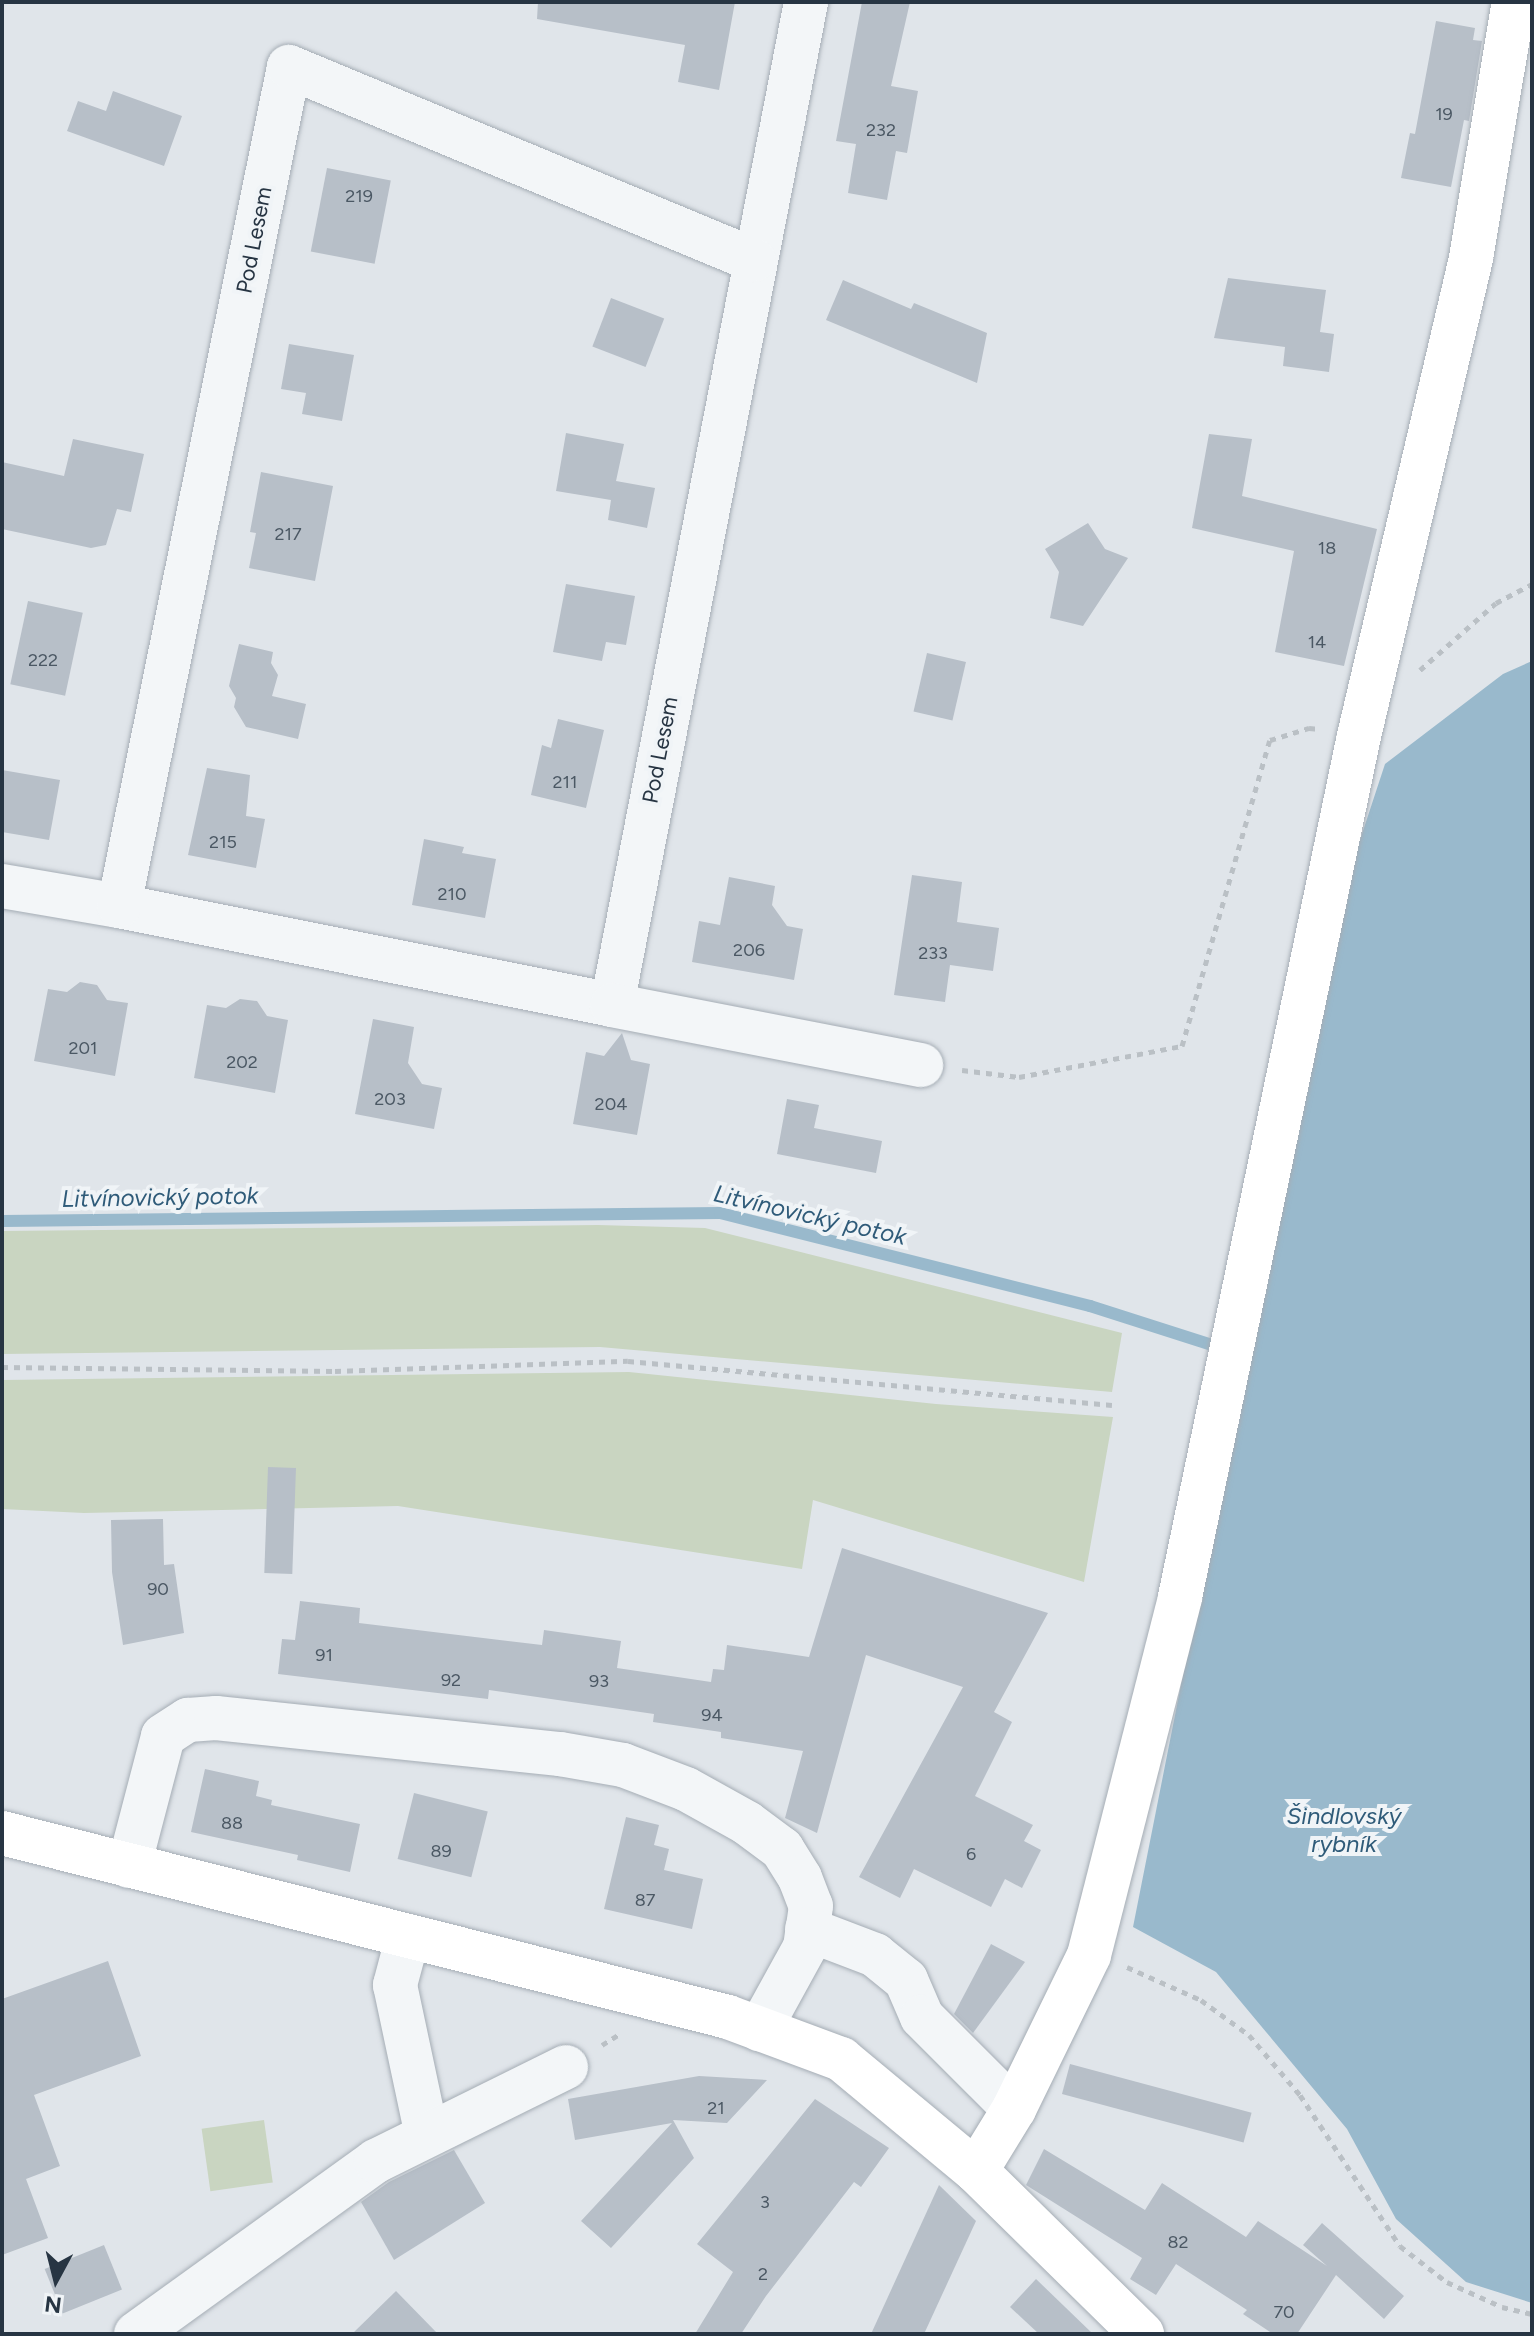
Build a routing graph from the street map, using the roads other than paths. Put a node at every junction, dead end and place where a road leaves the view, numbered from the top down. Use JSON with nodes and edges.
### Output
{"nodes":[{"id":1,"x":806,"y":2,"type":"edge"},
{"id":2,"x":1514,"y":2,"type":"edge"},
{"id":3,"x":754,"y":260,"type":"junction"},
{"id":4,"x":2,"y":886,"type":"edge"},
{"id":5,"x":119,"y":906,"type":"junction"},
{"id":6,"x":612,"y":1005,"type":"junction"},
{"id":7,"x":921,"y":1065,"type":"road end"},
{"id":8,"x":2,"y":1833,"type":"edge"},
{"id":9,"x":129,"y":1866,"type":"junction"},
{"id":10,"x":807,"y":1929,"type":"junction"},
{"id":11,"x":408,"y":1936,"type":"junction"},
{"id":12,"x":760,"y":2029,"type":"junction"},
{"id":13,"x":566,"y":2067,"type":"dead end"},
{"id":14,"x":1014,"y":2109,"type":"junction"},
{"id":15,"x":427,"y":2135,"type":"junction"},
{"id":16,"x":976,"y":2171,"type":"junction"},
{"id":17,"x":136,"y":2334,"type":"edge"},
{"id":18,"x":1142,"y":2334,"type":"edge"}],
"edges":[{"from":1,"to":3,"type":"street","name":"Pod Lesem"},
{"from":2,"to":14,"type":"street"},
{"from":3,"to":5,"type":"street","name":"Pod Lesem"},
{"from":3,"to":6,"type":"street","name":"Pod Lesem"},
{"from":4,"to":5,"type":"street"},
{"from":5,"to":6,"type":"street"},
{"from":6,"to":7,"type":"street"},
{"from":8,"to":9,"type":"street"},
{"from":9,"to":10,"type":"street"},
{"from":9,"to":11,"type":"street"},
{"from":10,"to":12,"type":"street"},
{"from":10,"to":14,"type":"street"},
{"from":11,"to":12,"type":"street"},
{"from":11,"to":15,"type":"street"},
{"from":12,"to":16,"type":"street"},
{"from":13,"to":15,"type":"street"},
{"from":14,"to":16,"type":"street"},
{"from":15,"to":17,"type":"street"},
{"from":16,"to":18,"type":"street"}]}
